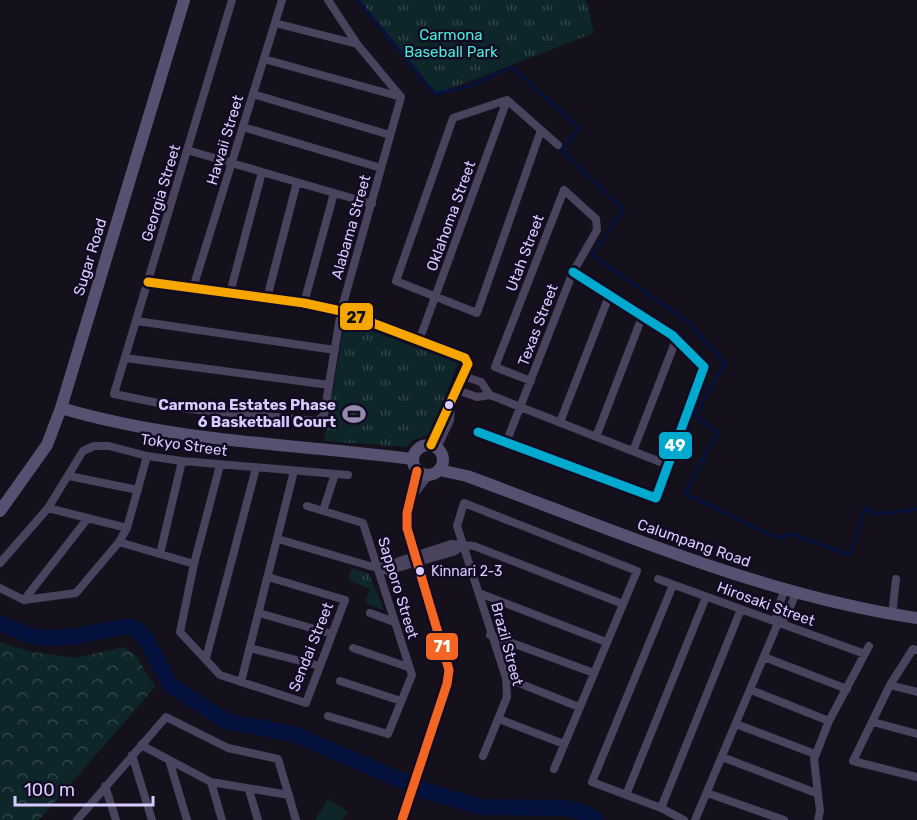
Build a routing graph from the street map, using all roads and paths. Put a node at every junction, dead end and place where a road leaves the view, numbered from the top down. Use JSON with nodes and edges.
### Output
{"nodes":[{"id":1,"x":184,"y":0,"type":"edge"},
{"id":2,"x":232,"y":0,"type":"edge"},
{"id":3,"x":282,"y":0,"type":"edge"},
{"id":4,"x":328,"y":0,"type":"edge"},
{"id":5,"x":275,"y":23,"type":"junction"},
{"id":6,"x":357,"y":44,"type":"junction"},
{"id":7,"x":264,"y":59,"type":"junction"},
{"id":8,"x":253,"y":94,"type":"junction"},
{"id":9,"x":400,"y":97,"type":"junction"},
{"id":10,"x":507,"y":100,"type":"junction"},
{"id":11,"x":243,"y":127,"type":"junction"},
{"id":12,"x":541,"y":130,"type":"junction"},
{"id":13,"x":390,"y":135,"type":"junction"},
{"id":14,"x":558,"y":145,"type":"dead end"},
{"id":15,"x":187,"y":150,"type":"junction"},
{"id":16,"x":232,"y":164,"type":"junction"},
{"id":17,"x":381,"y":168,"type":"junction"},
{"id":18,"x":262,"y":172,"type":"junction"},
{"id":19,"x":297,"y":183,"type":"junction"},
{"id":20,"x":334,"y":193,"type":"junction"},
{"id":21,"x":372,"y":204,"type":"junction"},
{"id":22,"x":597,"y":219,"type":"joint"},
{"id":23,"x":573,"y":272,"type":"junction"},
{"id":24,"x":148,"y":282,"type":"junction"},
{"id":25,"x":193,"y":288,"type":"junction"},
{"id":26,"x":230,"y":293,"type":"junction"},
{"id":27,"x":609,"y":296,"type":"junction"},
{"id":28,"x":436,"y":297,"type":"junction"},
{"id":29,"x":267,"y":298,"type":"junction"},
{"id":30,"x":303,"y":303,"type":"junction"},
{"id":31,"x":342,"y":311,"type":"junction"},
{"id":32,"x":642,"y":317,"type":"junction"},
{"id":33,"x":137,"y":321,"type":"junction"},
{"id":34,"x":676,"y":340,"type":"junction"},
{"id":35,"x":419,"y":341,"type":"junction"},
{"id":36,"x":335,"y":350,"type":"junction"},
{"id":37,"x":125,"y":358,"type":"junction"},
{"id":38,"x":463,"y":376,"type":"junction"},
{"id":39,"x":531,"y":381,"type":"junction"},
{"id":40,"x":329,"y":385,"type":"junction"},
{"id":41,"x":458,"y":390,"type":"junction"},
{"id":42,"x":114,"y":394,"type":"joint"},
{"id":43,"x":490,"y":394,"type":"junction"},
{"id":44,"x":521,"y":407,"type":"junction"},
{"id":45,"x":61,"y":408,"type":"junction"},
{"id":46,"x":560,"y":422,"type":"junction"},
{"id":47,"x":478,"y":432,"type":"dead end"},
{"id":48,"x":596,"y":436,"type":"junction"},
{"id":49,"x":506,"y":443,"type":"junction"},
{"id":50,"x":434,"y":447,"type":"junction"},
{"id":51,"x":633,"y":451,"type":"junction"},
{"id":52,"x":147,"y":456,"type":"junction"},
{"id":53,"x":182,"y":461,"type":"junction"},
{"id":54,"x":220,"y":465,"type":"junction"},
{"id":55,"x":668,"y":465,"type":"junction"},
{"id":56,"x":428,"y":467,"type":"junction"},
{"id":57,"x":256,"y":468,"type":"junction"},
{"id":58,"x":294,"y":471,"type":"junction"},
{"id":59,"x":335,"y":474,"type":"junction"},
{"id":60,"x":348,"y":475,"type":"dead end"},
{"id":61,"x":69,"y":476,"type":"junction"},
{"id":62,"x":138,"y":490,"type":"junction"},
{"id":63,"x":307,"y":506,"type":"dead end"},
{"id":64,"x":48,"y":508,"type":"junction"},
{"id":65,"x":323,"y":511,"type":"junction"},
{"id":66,"x":0,"y":512,"type":"edge"},
{"id":67,"x":88,"y":518,"type":"junction"},
{"id":68,"x":127,"y":528,"type":"junction"},
{"id":69,"x":278,"y":539,"type":"junction"},
{"id":70,"x":119,"y":542,"type":"junction"},
{"id":71,"x":463,"y":546,"type":"junction"},
{"id":72,"x":160,"y":554,"type":"junction"},
{"id":73,"x":415,"y":559,"type":"junction"},
{"id":74,"x":0,"y":563,"type":"edge"},
{"id":75,"x":194,"y":564,"type":"junction"},
{"id":76,"x":378,"y":568,"type":"junction"},
{"id":77,"x":268,"y":577,"type":"junction"},
{"id":78,"x":658,"y":579,"type":"dead end"},
{"id":79,"x":896,"y":579,"type":"dead end"},
{"id":80,"x":673,"y":585,"type":"junction"},
{"id":81,"x":0,"y":588,"type":"edge"},
{"id":82,"x":790,"y":591,"type":"junction"},
{"id":83,"x":479,"y":593,"type":"junction"},
{"id":84,"x":706,"y":597,"type":"junction"},
{"id":85,"x":24,"y":600,"type":"junction"},
{"id":86,"x":622,"y":604,"type":"junction"},
{"id":87,"x":741,"y":609,"type":"junction"},
{"id":88,"x":259,"y":613,"type":"junction"},
{"id":89,"x":370,"y":613,"type":"dead end"},
{"id":90,"x":892,"y":615,"type":"junction"},
{"id":91,"x":917,"y":618,"type":"edge"},
{"id":92,"x":394,"y":622,"type":"junction"},
{"id":93,"x":778,"y":623,"type":"junction"},
{"id":94,"x":332,"y":634,"type":"junction"},
{"id":95,"x":490,"y":635,"type":"junction"},
{"id":96,"x":606,"y":642,"type":"junction"},
{"id":97,"x":869,"y":646,"type":"dead end"},
{"id":98,"x":250,"y":648,"type":"junction"},
{"id":99,"x":353,"y":648,"type":"dead end"},
{"id":100,"x":915,"y":649,"type":"edge"},
{"id":101,"x":864,"y":654,"type":"junction"},
{"id":102,"x":764,"y":657,"type":"junction"},
{"id":103,"x":206,"y":658,"type":"junction"},
{"id":104,"x":320,"y":666,"type":"junction"},
{"id":105,"x":408,"y":667,"type":"junction"},
{"id":106,"x":594,"y":673,"type":"junction"},
{"id":107,"x":506,"y":678,"type":"junction"},
{"id":108,"x":340,"y":681,"type":"dead end"},
{"id":109,"x":241,"y":682,"type":"junction"},
{"id":110,"x":890,"y":685,"type":"junction"},
{"id":111,"x":847,"y":688,"type":"junction"},
{"id":112,"x":751,"y":690,"type":"junction"},
{"id":113,"x":917,"y":692,"type":"edge"},
{"id":114,"x":401,"y":700,"type":"junction"},
{"id":115,"x":579,"y":707,"type":"junction"},
{"id":116,"x":328,"y":716,"type":"dead end"},
{"id":117,"x":499,"y":719,"type":"junction"},
{"id":118,"x":830,"y":721,"type":"junction"},
{"id":119,"x":873,"y":722,"type":"junction"},
{"id":120,"x":736,"y":724,"type":"junction"},
{"id":121,"x":917,"y":734,"type":"edge"},
{"id":122,"x":564,"y":744,"type":"junction"},
{"id":123,"x":141,"y":745,"type":"junction"},
{"id":124,"x":815,"y":754,"type":"junction"},
{"id":125,"x":132,"y":755,"type":"junction"},
{"id":126,"x":483,"y":756,"type":"dead end"},
{"id":127,"x":722,"y":757,"type":"junction"},
{"id":128,"x":169,"y":760,"type":"junction"},
{"id":129,"x":554,"y":769,"type":"dead end"},
{"id":130,"x":917,"y":777,"type":"edge"},
{"id":131,"x":211,"y":782,"type":"junction"},
{"id":132,"x":105,"y":786,"type":"junction"},
{"id":133,"x":249,"y":790,"type":"junction"},
{"id":134,"x":707,"y":793,"type":"junction"},
{"id":135,"x":816,"y":793,"type":"junction"},
{"id":136,"x":289,"y":795,"type":"junction"},
{"id":137,"x":626,"y":795,"type":"junction"},
{"id":138,"x":661,"y":808,"type":"junction"},
{"id":139,"x":402,"y":816,"type":"edge"},
{"id":140,"x":77,"y":820,"type":"edge"},
{"id":141,"x":116,"y":820,"type":"edge"},
{"id":142,"x":152,"y":820,"type":"edge"},
{"id":143,"x":187,"y":820,"type":"edge"},
{"id":144,"x":222,"y":820,"type":"edge"},
{"id":145,"x":258,"y":820,"type":"edge"},
{"id":146,"x":296,"y":820,"type":"edge"},
{"id":147,"x":684,"y":820,"type":"edge"},
{"id":148,"x":695,"y":820,"type":"edge"},
{"id":149,"x":784,"y":820,"type":"edge"},
{"id":150,"x":818,"y":820,"type":"edge"}],
"edges":[{"from":1,"to":45,"type":"main road","name":"Sugar Road"},
{"from":2,"to":15,"type":"street","name":"Georgia Street"},
{"from":3,"to":5,"type":"street","name":"Hawaii Street"},
{"from":4,"to":6,"type":"street"},
{"from":5,"to":6,"type":"street"},
{"from":5,"to":7,"type":"street","name":"Hawaii Street"},
{"from":6,"to":9,"type":"street"},
{"from":7,"to":8,"type":"street","name":"Hawaii Street"},
{"from":7,"to":9,"type":"street"},
{"from":8,"to":11,"type":"street","name":"Hawaii Street"},
{"from":8,"to":13,"type":"street"},
{"from":9,"to":13,"type":"street","name":"Alabama Street"},
{"from":10,"to":12,"type":"street"},
{"from":10,"to":28,"type":"street","name":"Oklahoma Street"},
{"from":10,"to":28,"type":"street"},
{"from":11,"to":16,"type":"street","name":"Hawaii Street"},
{"from":11,"to":17,"type":"street"},
{"from":12,"to":14,"type":"street"},
{"from":12,"to":28,"type":"street"},
{"from":13,"to":17,"type":"street","name":"Alabama Street"},
{"from":15,"to":16,"type":"street"},
{"from":15,"to":24,"type":"street","name":"Georgia Street"},
{"from":16,"to":18,"type":"street"},
{"from":16,"to":25,"type":"street","name":"Hawaii Street"},
{"from":17,"to":21,"type":"street","name":"Alabama Street"},
{"from":18,"to":19,"type":"street"},
{"from":18,"to":26,"type":"street"},
{"from":19,"to":20,"type":"street"},
{"from":19,"to":29,"type":"street"},
{"from":20,"to":21,"type":"street"},
{"from":20,"to":30,"type":"street"},
{"from":21,"to":31,"type":"street","name":"Alabama Street"},
{"from":22,"to":23,"type":"street","name":"Texas Street"},
{"from":22,"to":39,"type":"street","name":"Utah Street"},
{"from":23,"to":27,"type":"street"},
{"from":23,"to":39,"type":"street","name":"Texas Street"},
{"from":24,"to":25,"type":"street"},
{"from":24,"to":33,"type":"street","name":"Georgia Street"},
{"from":25,"to":26,"type":"street"},
{"from":26,"to":29,"type":"street"},
{"from":27,"to":32,"type":"street"},
{"from":27,"to":46,"type":"street"},
{"from":28,"to":35,"type":"street","name":"Oklahoma Street"},
{"from":29,"to":30,"type":"street"},
{"from":30,"to":31,"type":"street"},
{"from":31,"to":35,"type":"street"},
{"from":31,"to":36,"type":"street","name":"Alabama Street"},
{"from":32,"to":34,"type":"street"},
{"from":32,"to":48,"type":"street"},
{"from":33,"to":36,"type":"street"},
{"from":33,"to":37,"type":"street","name":"Georgia Street"},
{"from":34,"to":51,"type":"street"},
{"from":34,"to":55,"type":"street"},
{"from":35,"to":38,"type":"street"},
{"from":36,"to":40,"type":"street","name":"Alabama Street"},
{"from":37,"to":40,"type":"street"},
{"from":37,"to":42,"type":"street","name":"Georgia Street"},
{"from":38,"to":41,"type":"street"},
{"from":38,"to":43,"type":"street"},
{"from":39,"to":44,"type":"street","name":"Texas Street"},
{"from":40,"to":42,"type":"street","name":"Alabama Street"},
{"from":41,"to":43,"type":"street"},
{"from":41,"to":50,"type":"street"},
{"from":43,"to":44,"type":"street"},
{"from":44,"to":46,"type":"street"},
{"from":44,"to":49,"type":"street","name":"Texas Street"},
{"from":45,"to":56,"type":"main road","name":"Calumpang Road"},
{"from":45,"to":66,"type":"main road","name":"Sugar Road"},
{"from":46,"to":48,"type":"street"},
{"from":47,"to":49,"type":"street"},
{"from":48,"to":51,"type":"street"},
{"from":49,"to":55,"type":"street"},
{"from":50,"to":56,"type":"main road"},
{"from":50,"to":56,"type":"main road"},
{"from":51,"to":55,"type":"street"},
{"from":52,"to":53,"type":"street","name":"Tokyo Street"},
{"from":52,"to":61,"type":"street","name":"Tokyo Street"},
{"from":52,"to":62,"type":"street"},
{"from":53,"to":54,"type":"street","name":"Tokyo Street"},
{"from":53,"to":72,"type":"street"},
{"from":54,"to":57,"type":"street","name":"Tokyo Street"},
{"from":54,"to":75,"type":"street"},
{"from":56,"to":73,"type":"street"},
{"from":56,"to":82,"type":"main road","name":"Calumpang Road"},
{"from":57,"to":58,"type":"street","name":"Tokyo Street"},
{"from":57,"to":103,"type":"street"},
{"from":58,"to":59,"type":"street","name":"Tokyo Street"},
{"from":58,"to":69,"type":"street"},
{"from":59,"to":60,"type":"street","name":"Tokyo Street"},
{"from":59,"to":65,"type":"street"},
{"from":61,"to":62,"type":"street"},
{"from":61,"to":64,"type":"street","name":"Tokyo Street"},
{"from":62,"to":68,"type":"street"},
{"from":63,"to":65,"type":"street","name":"Sapporo Street"},
{"from":64,"to":67,"type":"street"},
{"from":64,"to":74,"type":"street","name":"Tokyo Street"},
{"from":65,"to":76,"type":"street","name":"Sapporo Street"},
{"from":67,"to":68,"type":"street"},
{"from":67,"to":85,"type":"street"},
{"from":68,"to":70,"type":"street"},
{"from":69,"to":76,"type":"street"},
{"from":69,"to":77,"type":"street"},
{"from":70,"to":72,"type":"street"},
{"from":70,"to":85,"type":"street"},
{"from":71,"to":73,"type":"street"},
{"from":71,"to":83,"type":"street","name":"Brazil Street"},
{"from":71,"to":86,"type":"street"},
{"from":71,"to":86,"type":"street","name":"Brazil Street"},
{"from":72,"to":75,"type":"street"},
{"from":73,"to":76,"type":"street"},
{"from":73,"to":139,"type":"street"},
{"from":75,"to":103,"type":"street","name":"Sendai Street"},
{"from":76,"to":92,"type":"street","name":"Sapporo Street"},
{"from":77,"to":88,"type":"street"},
{"from":77,"to":94,"type":"street","name":"Sendai Street"},
{"from":78,"to":80,"type":"street","name":"Hirosaki Street"},
{"from":79,"to":90,"type":"street"},
{"from":80,"to":84,"type":"street","name":"Hirosaki Street"},
{"from":80,"to":137,"type":"street"},
{"from":81,"to":85,"type":"street"},
{"from":82,"to":90,"type":"main road","name":"Calumpang Road"},
{"from":82,"to":93,"type":"street"},
{"from":83,"to":95,"type":"street","name":"Brazil Street"},
{"from":83,"to":96,"type":"street"},
{"from":84,"to":87,"type":"street","name":"Hirosaki Street"},
{"from":84,"to":137,"type":"street"},
{"from":86,"to":96,"type":"street"},
{"from":87,"to":93,"type":"street","name":"Hirosaki Street"},
{"from":87,"to":138,"type":"street"},
{"from":88,"to":94,"type":"street"},
{"from":88,"to":98,"type":"street"},
{"from":89,"to":92,"type":"street"},
{"from":90,"to":91,"type":"main road","name":"Calumpang Road"},
{"from":92,"to":105,"type":"street","name":"Sapporo Street"},
{"from":93,"to":101,"type":"street","name":"Hirosaki Street"},
{"from":93,"to":102,"type":"street"},
{"from":94,"to":104,"type":"street","name":"Sendai Street"},
{"from":95,"to":106,"type":"street"},
{"from":95,"to":107,"type":"street","name":"Brazil Street"},
{"from":96,"to":106,"type":"street"},
{"from":97,"to":101,"type":"street"},
{"from":98,"to":104,"type":"street"},
{"from":98,"to":109,"type":"street"},
{"from":99,"to":105,"type":"street"},
{"from":100,"to":110,"type":"street"},
{"from":101,"to":111,"type":"street"},
{"from":102,"to":111,"type":"street"},
{"from":102,"to":112,"type":"street"},
{"from":103,"to":109,"type":"street","name":"Sendai Street"},
{"from":104,"to":109,"type":"street","name":"Sendai Street"},
{"from":105,"to":114,"type":"street","name":"Sapporo Street"},
{"from":106,"to":115,"type":"street"},
{"from":107,"to":115,"type":"street"},
{"from":107,"to":117,"type":"street","name":"Brazil Street"},
{"from":108,"to":114,"type":"street"},
{"from":110,"to":113,"type":"street"},
{"from":110,"to":119,"type":"street"},
{"from":111,"to":118,"type":"street"},
{"from":112,"to":118,"type":"street"},
{"from":112,"to":120,"type":"street"},
{"from":114,"to":116,"type":"street","name":"Sapporo Street"},
{"from":115,"to":122,"type":"street"},
{"from":117,"to":122,"type":"street"},
{"from":117,"to":126,"type":"street","name":"Brazil Street"},
{"from":118,"to":124,"type":"street"},
{"from":119,"to":121,"type":"street"},
{"from":119,"to":130,"type":"street"},
{"from":120,"to":124,"type":"street"},
{"from":120,"to":127,"type":"street"},
{"from":122,"to":129,"type":"street"},
{"from":123,"to":125,"type":"street"},
{"from":123,"to":128,"type":"street"},
{"from":123,"to":136,"type":"street"},
{"from":124,"to":135,"type":"street"},
{"from":125,"to":132,"type":"street"},
{"from":125,"to":142,"type":"street"},
{"from":127,"to":134,"type":"street"},
{"from":127,"to":135,"type":"street"},
{"from":128,"to":131,"type":"street"},
{"from":128,"to":143,"type":"street"},
{"from":131,"to":133,"type":"street"},
{"from":131,"to":144,"type":"street"},
{"from":132,"to":140,"type":"street"},
{"from":132,"to":141,"type":"street"},
{"from":133,"to":136,"type":"street"},
{"from":133,"to":145,"type":"street"},
{"from":134,"to":148,"type":"street"},
{"from":134,"to":149,"type":"street"},
{"from":135,"to":150,"type":"street"},
{"from":136,"to":146,"type":"street"},
{"from":137,"to":138,"type":"street"},
{"from":138,"to":147,"type":"street"}]}
